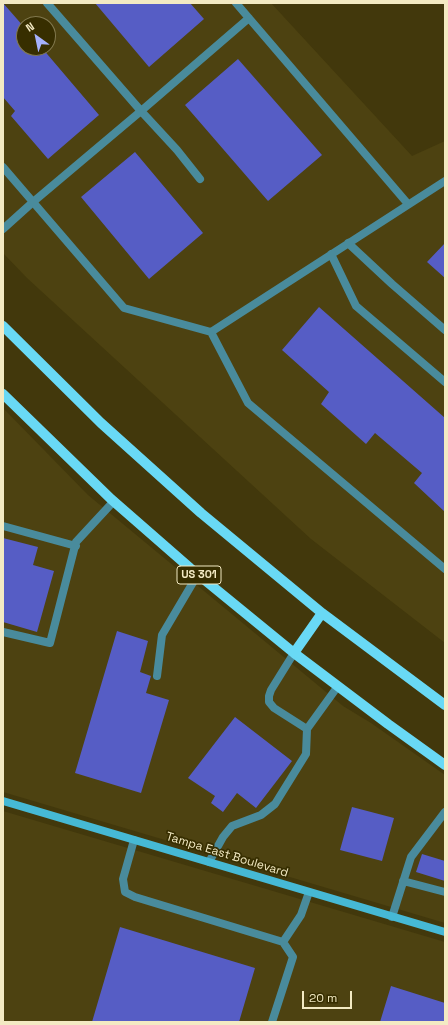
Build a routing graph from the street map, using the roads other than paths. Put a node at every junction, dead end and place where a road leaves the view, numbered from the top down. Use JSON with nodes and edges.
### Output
{"nodes":[{"id":1,"x":47,"y":3,"type":"edge"},
{"id":2,"x":236,"y":3,"type":"edge"},
{"id":3,"x":249,"y":18,"type":"junction"},
{"id":4,"x":141,"y":111,"type":"junction"},
{"id":5,"x":3,"y":167,"type":"edge"},
{"id":6,"x":200,"y":179,"type":"dead end"},
{"id":7,"x":445,"y":181,"type":"edge"},
{"id":8,"x":33,"y":202,"type":"junction"},
{"id":9,"x":408,"y":204,"type":"junction"},
{"id":10,"x":3,"y":230,"type":"edge"},
{"id":11,"x":348,"y":243,"type":"junction"},
{"id":12,"x":331,"y":254,"type":"junction"},
{"id":13,"x":3,"y":326,"type":"edge"},
{"id":14,"x":445,"y":330,"type":"edge"},
{"id":15,"x":211,"y":332,"type":"junction"},
{"id":16,"x":445,"y":382,"type":"edge"},
{"id":17,"x":3,"y":394,"type":"edge"},
{"id":18,"x":114,"y":501,"type":"junction"},
{"id":19,"x":3,"y":526,"type":"edge"},
{"id":20,"x":76,"y":546,"type":"junction"},
{"id":21,"x":445,"y":569,"type":"edge"},
{"id":22,"x":198,"y":574,"type":"junction"},
{"id":23,"x":322,"y":613,"type":"junction"},
{"id":24,"x":3,"y":632,"type":"edge"},
{"id":25,"x":294,"y":653,"type":"junction"},
{"id":26,"x":157,"y":676,"type":"dead end"},
{"id":27,"x":338,"y":686,"type":"junction"},
{"id":28,"x":445,"y":705,"type":"edge"},
{"id":29,"x":307,"y":729,"type":"junction"},
{"id":30,"x":445,"y":765,"type":"edge"},
{"id":31,"x":3,"y":802,"type":"edge"},
{"id":32,"x":445,"y":812,"type":"edge"},
{"id":33,"x":134,"y":840,"type":"junction"},
{"id":34,"x":209,"y":862,"type":"junction"},
{"id":35,"x":403,"y":882,"type":"junction"},
{"id":36,"x":308,"y":892,"type":"junction"},
{"id":37,"x":445,"y":892,"type":"edge"},
{"id":38,"x":392,"y":917,"type":"junction"},
{"id":39,"x":445,"y":932,"type":"edge"},
{"id":40,"x":283,"y":942,"type":"junction"},
{"id":41,"x":272,"y":1022,"type":"edge"}],
"edges":[{"from":1,"to":4,"type":"lane"},
{"from":2,"to":3,"type":"lane"},
{"from":3,"to":4,"type":"lane"},
{"from":3,"to":9,"type":"lane"},
{"from":4,"to":6,"type":"lane"},
{"from":4,"to":8,"type":"lane"},
{"from":5,"to":8,"type":"lane"},
{"from":7,"to":9,"type":"lane"},
{"from":8,"to":10,"type":"lane"},
{"from":8,"to":15,"type":"lane"},
{"from":9,"to":11,"type":"lane"},
{"from":11,"to":12,"type":"lane"},
{"from":11,"to":14,"type":"lane"},
{"from":12,"to":15,"type":"lane"},
{"from":12,"to":16,"type":"lane"},
{"from":13,"to":23,"type":"main road"},
{"from":15,"to":21,"type":"lane"},
{"from":17,"to":18,"type":"main road","number":"US 301"},
{"from":18,"to":20,"type":"lane"},
{"from":18,"to":22,"type":"main road","number":"US 301"},
{"from":19,"to":20,"type":"lane"},
{"from":20,"to":24,"type":"lane"},
{"from":22,"to":25,"type":"main road","number":"US 301"},
{"from":22,"to":26,"type":"lane"},
{"from":23,"to":25,"type":"main road"},
{"from":23,"to":28,"type":"main road"},
{"from":25,"to":27,"type":"main road","number":"US 301"},
{"from":25,"to":29,"type":"lane"},
{"from":27,"to":29,"type":"lane"},
{"from":27,"to":30,"type":"main road","number":"US 301"},
{"from":29,"to":34,"type":"lane"},
{"from":31,"to":33,"type":"main road","name":"Tampa East Boulevard"},
{"from":32,"to":35,"type":"lane"},
{"from":33,"to":34,"type":"main road","name":"Tampa East Boulevard"},
{"from":33,"to":40,"type":"lane"},
{"from":34,"to":36,"type":"main road","name":"Tampa East Boulevard"},
{"from":35,"to":37,"type":"lane"},
{"from":35,"to":38,"type":"lane"},
{"from":36,"to":38,"type":"main road","name":"Tampa East Boulevard"},
{"from":36,"to":40,"type":"lane"},
{"from":38,"to":39,"type":"main road","name":"Tampa East Boulevard"},
{"from":40,"to":41,"type":"lane"}]}
